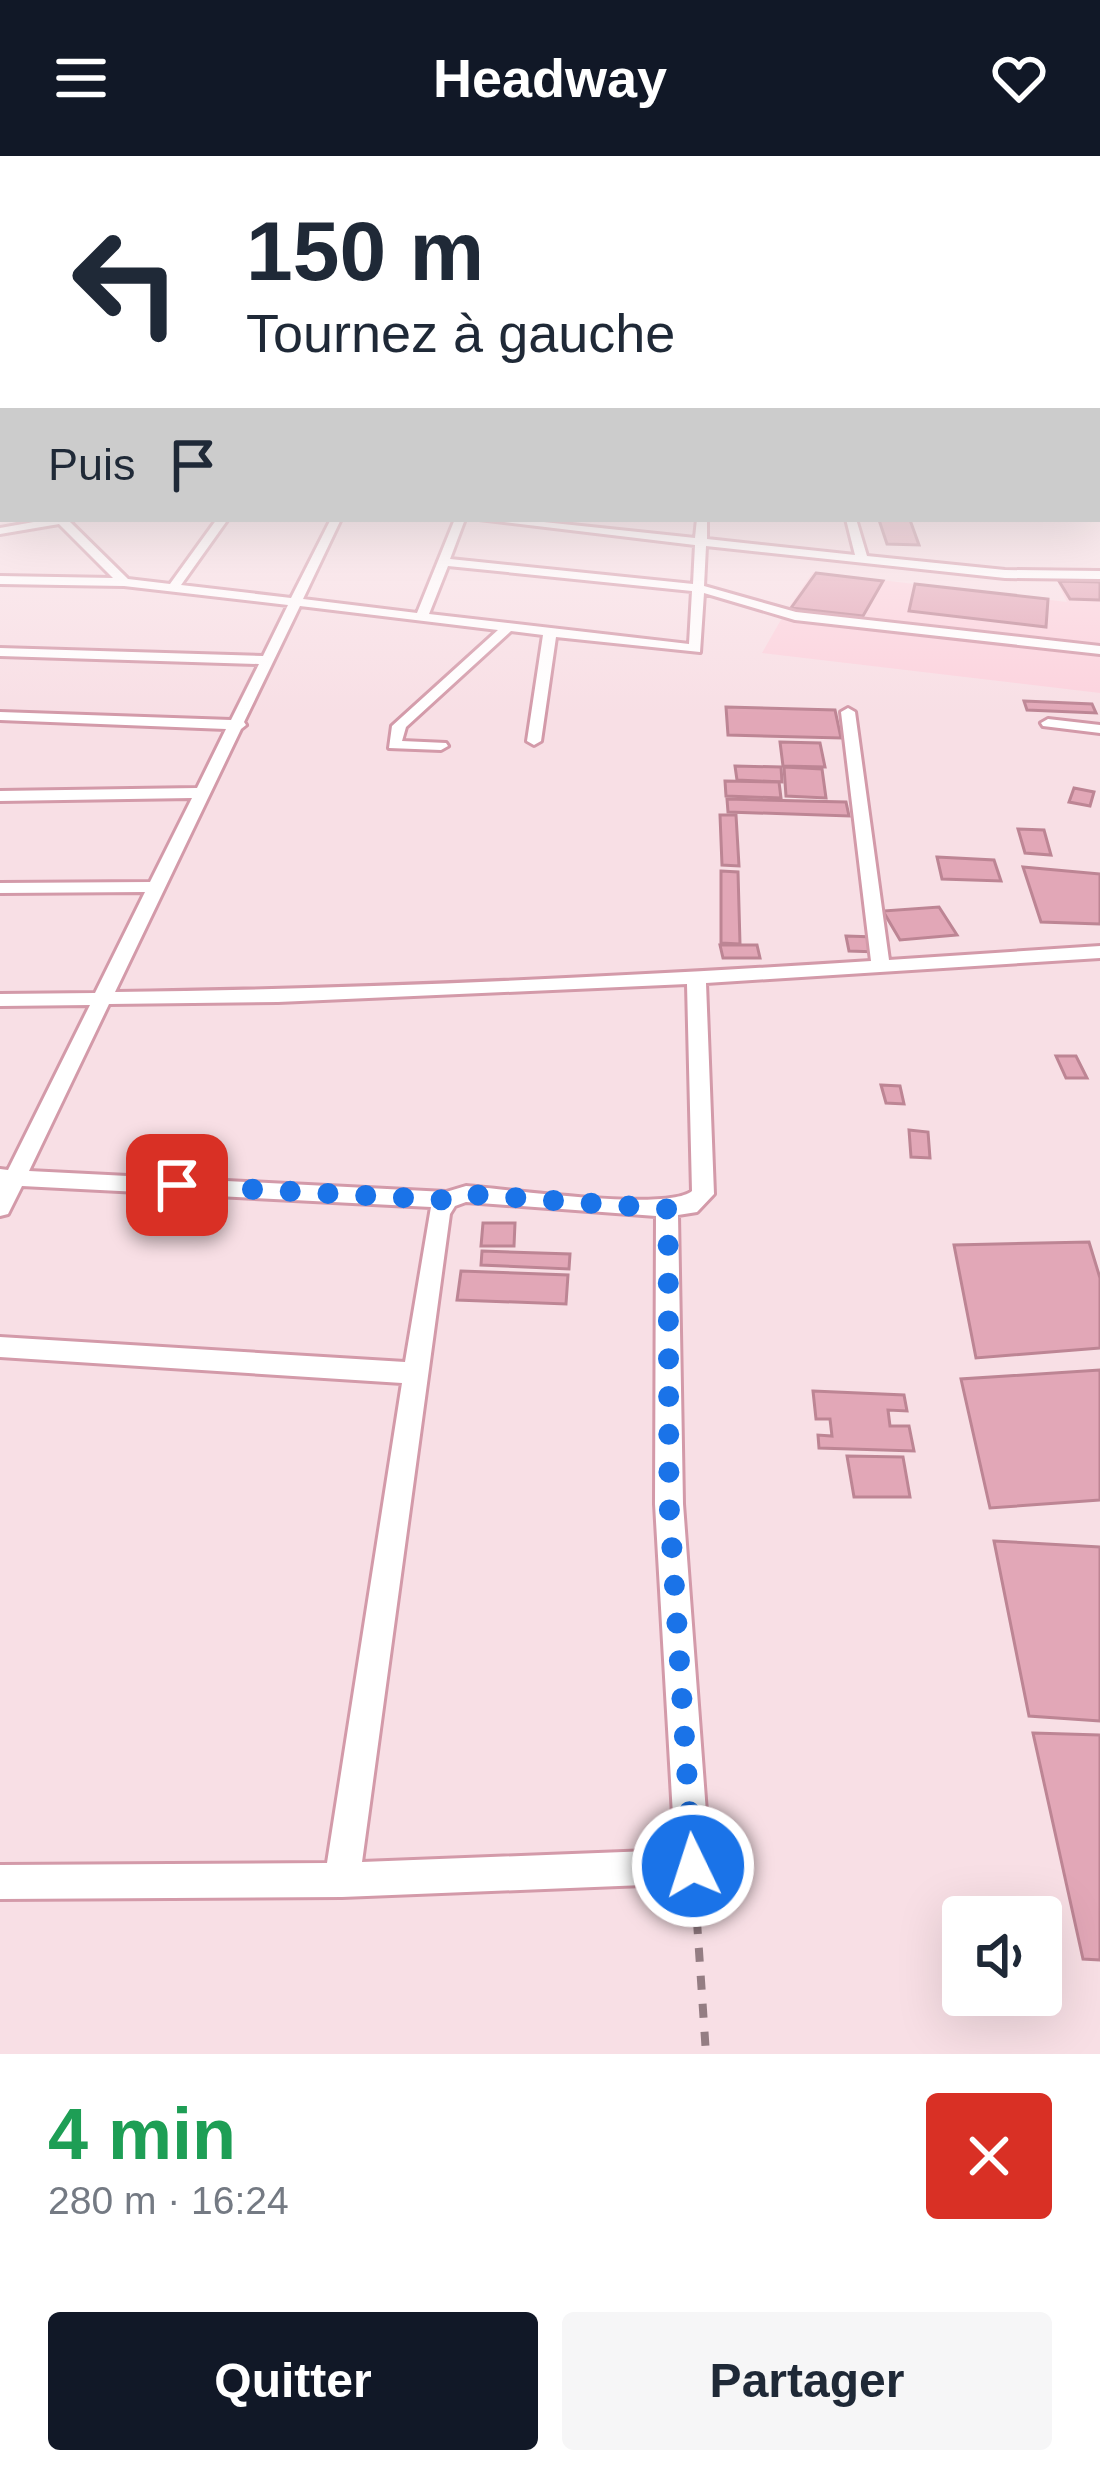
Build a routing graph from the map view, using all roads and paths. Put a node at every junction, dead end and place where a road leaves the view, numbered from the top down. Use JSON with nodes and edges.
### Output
{"nodes":[{"id":1,"x":78,"y":537,"type":"edge"},
{"id":2,"x":210,"y":537,"type":"edge"},
{"id":3,"x":328,"y":537,"type":"edge"},
{"id":4,"x":453,"y":537,"type":"edge"},
{"id":5,"x":663,"y":537,"type":"edge"},
{"id":6,"x":702,"y":537,"type":"edge"},
{"id":7,"x":856,"y":537,"type":"edge"},
{"id":8,"x":702,"y":542,"type":"junction"},
{"id":9,"x":862,"y":559,"type":"junction"},
{"id":10,"x":443,"y":562,"type":"junction"},
{"id":11,"x":1100,"y":575,"type":"edge"},
{"id":12,"x":0,"y":580,"type":"edge"},
{"id":13,"x":124,"y":582,"type":"junction"},
{"id":14,"x":172,"y":588,"type":"junction"},
{"id":15,"x":699,"y":588,"type":"junction"},
{"id":16,"x":299,"y":602,"type":"junction"},
{"id":17,"x":422,"y":617,"type":"junction"},
{"id":18,"x":508,"y":627,"type":"junction"},
{"id":19,"x":550,"y":632,"type":"junction"},
{"id":20,"x":1100,"y":650,"type":"edge"},
{"id":21,"x":0,"y":652,"type":"edge"},
{"id":22,"x":270,"y":660,"type":"junction"},
{"id":23,"x":848,"y":712,"type":"dead end"},
{"id":24,"x":0,"y":716,"type":"edge"},
{"id":25,"x":1048,"y":723,"type":"dead end"},
{"id":26,"x":239,"y":724,"type":"junction"},
{"id":27,"x":1100,"y":729,"type":"edge"},
{"id":28,"x":534,"y":741,"type":"dead end"},
{"id":29,"x":441,"y":746,"type":"dead end"},
{"id":30,"x":205,"y":793,"type":"junction"},
{"id":31,"x":0,"y":796,"type":"edge"},
{"id":32,"x":158,"y":887,"type":"junction"},
{"id":33,"x":0,"y":888,"type":"edge"},
{"id":34,"x":1100,"y":952,"type":"edge"},
{"id":35,"x":881,"y":967,"type":"junction"},
{"id":36,"x":695,"y":978,"type":"junction"},
{"id":37,"x":104,"y":998,"type":"junction"},
{"id":38,"x":0,"y":1000,"type":"edge"},
{"id":39,"x":8,"y":1177,"type":"edge"},
{"id":40,"x":446,"y":1200,"type":"junction"},
{"id":41,"x":0,"y":1208,"type":"edge"},
{"id":42,"x":668,"y":1209,"type":"junction"},
{"id":43,"x":0,"y":1346,"type":"edge"},
{"id":44,"x":414,"y":1373,"type":"junction"},
{"id":45,"x":693,"y":1866,"type":"junction"},
{"id":46,"x":342,"y":1880,"type":"junction"},
{"id":47,"x":0,"y":1882,"type":"edge"},
{"id":48,"x":706,"y":2054,"type":"edge"}],
"edges":[{"from":1,"to":13,"type":"street"},
{"from":2,"to":14,"type":"street"},
{"from":3,"to":16,"type":"street"},
{"from":4,"to":10,"type":"street"},
{"from":5,"to":8,"type":"street"},
{"from":6,"to":8,"type":"street"},
{"from":7,"to":9,"type":"street"},
{"from":8,"to":9,"type":"street"},
{"from":8,"to":15,"type":"street"},
{"from":9,"to":11,"type":"street"},
{"from":10,"to":15,"type":"street"},
{"from":10,"to":17,"type":"street"},
{"from":12,"to":13,"type":"street"},
{"from":13,"to":14,"type":"street"},
{"from":14,"to":16,"type":"street"},
{"from":15,"to":19,"type":"street"},
{"from":15,"to":20,"type":"street"},
{"from":16,"to":17,"type":"street"},
{"from":16,"to":22,"type":"street"},
{"from":17,"to":18,"type":"street"},
{"from":18,"to":19,"type":"street"},
{"from":18,"to":29,"type":"street"},
{"from":19,"to":28,"type":"street"},
{"from":21,"to":22,"type":"street"},
{"from":22,"to":26,"type":"street"},
{"from":23,"to":35,"type":"street"},
{"from":24,"to":26,"type":"street"},
{"from":25,"to":27,"type":"street"},
{"from":26,"to":30,"type":"street"},
{"from":30,"to":31,"type":"street"},
{"from":30,"to":32,"type":"street"},
{"from":32,"to":33,"type":"street"},
{"from":32,"to":37,"type":"street"},
{"from":34,"to":35,"type":"street"},
{"from":35,"to":36,"type":"street"},
{"from":36,"to":37,"type":"street"},
{"from":36,"to":42,"type":"street"},
{"from":37,"to":38,"type":"street"},
{"from":37,"to":39,"type":"street"},
{"from":39,"to":40,"type":"street"},
{"from":39,"to":41,"type":"street"},
{"from":40,"to":42,"type":"street"},
{"from":40,"to":44,"type":"street"},
{"from":42,"to":45,"type":"street"},
{"from":43,"to":44,"type":"street"},
{"from":44,"to":46,"type":"street"},
{"from":45,"to":46,"type":"street"},
{"from":45,"to":48,"type":"path"},
{"from":46,"to":47,"type":"street"}]}
